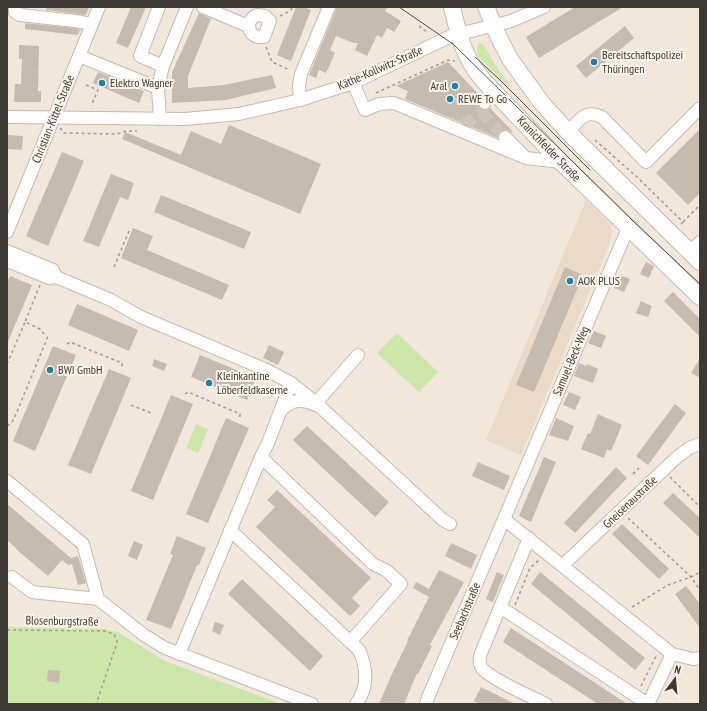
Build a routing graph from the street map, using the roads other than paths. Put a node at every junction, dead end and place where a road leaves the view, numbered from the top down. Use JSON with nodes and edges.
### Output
{"nodes":[{"id":1,"x":15,"y":7,"type":"edge"},
{"id":2,"x":99,"y":7,"type":"edge"},
{"id":3,"x":159,"y":7,"type":"edge"},
{"id":4,"x":187,"y":7,"type":"edge"},
{"id":5,"x":203,"y":7,"type":"edge"},
{"id":6,"x":452,"y":7,"type":"edge"},
{"id":7,"x":486,"y":7,"type":"edge"},
{"id":8,"x":544,"y":7,"type":"edge"},
{"id":9,"x":324,"y":8,"type":"edge"},
{"id":10,"x":224,"y":11,"type":"edge"},
{"id":11,"x":92,"y":24,"type":"junction"},
{"id":12,"x":248,"y":26,"type":"junction"},
{"id":13,"x":494,"y":26,"type":"junction"},
{"id":14,"x":459,"y":34,"type":"junction"},
{"id":15,"x":79,"y":56,"type":"junction"},
{"id":16,"x":163,"y":66,"type":"junction"},
{"id":17,"x":353,"y":83,"type":"junction"},
{"id":18,"x":158,"y":88,"type":"junction"},
{"id":19,"x":300,"y":100,"type":"junction"},
{"id":20,"x":700,"y":108,"type":"edge"},
{"id":21,"x":7,"y":117,"type":"edge"},
{"id":22,"x":54,"y":118,"type":"junction"},
{"id":23,"x":160,"y":119,"type":"junction"},
{"id":24,"x":568,"y":132,"type":"junction"},
{"id":25,"x":505,"y":137,"type":"tunnel mouth"},
{"id":26,"x":526,"y":158,"type":"junction"},
{"id":27,"x":561,"y":162,"type":"junction"},
{"id":28,"x":646,"y":209,"type":"junction"},
{"id":29,"x":628,"y":228,"type":"junction"},
{"id":30,"x":7,"y":232,"type":"edge"},
{"id":31,"x":7,"y":251,"type":"edge"},
{"id":32,"x":697,"y":252,"type":"edge"},
{"id":33,"x":7,"y":261,"type":"edge"},
{"id":34,"x":56,"y":277,"type":"junction"},
{"id":35,"x":700,"y":298,"type":"edge"},
{"id":36,"x":358,"y":356,"type":"dead end"},
{"id":37,"x":292,"y":383,"type":"junction"},
{"id":38,"x":319,"y":406,"type":"junction"},
{"id":39,"x":279,"y":413,"type":"junction"},
{"id":40,"x":700,"y":444,"type":"edge"},
{"id":41,"x":260,"y":458,"type":"junction"},
{"id":42,"x":7,"y":481,"type":"edge"},
{"id":43,"x":504,"y":519,"type":"junction"},
{"id":44,"x":450,"y":524,"type":"dead end"},
{"id":45,"x":230,"y":530,"type":"junction"},
{"id":46,"x":529,"y":538,"type":"junction"},
{"id":47,"x":563,"y":565,"type":"junction"},
{"id":48,"x":12,"y":577,"type":"dead end"},
{"id":49,"x":98,"y":599,"type":"junction"},
{"id":50,"x":500,"y":607,"type":"junction"},
{"id":51,"x":351,"y":641,"type":"junction"},
{"id":52,"x":179,"y":654,"type":"junction"},
{"id":53,"x":672,"y":654,"type":"junction"},
{"id":54,"x":700,"y":658,"type":"edge"},
{"id":55,"x":312,"y":704,"type":"edge"},
{"id":56,"x":356,"y":704,"type":"edge"},
{"id":57,"x":426,"y":704,"type":"edge"},
{"id":58,"x":546,"y":704,"type":"edge"},
{"id":59,"x":648,"y":704,"type":"edge"}],
"edges":[{"from":1,"to":11,"type":"street"},
{"from":2,"to":11,"type":"street","name":"Christian-Kittel-Straße"},
{"from":3,"to":16,"type":"street"},
{"from":4,"to":16,"type":"street"},
{"from":5,"to":10,"type":"street"},
{"from":6,"to":14,"type":"main road","name":"Kranichfelder Straße"},
{"from":7,"to":13,"type":"main road"},
{"from":8,"to":13,"type":"street"},
{"from":9,"to":19,"type":"street"},
{"from":10,"to":12,"type":"street"},
{"from":11,"to":15,"type":"street","name":"Christian-Kittel-Straße"},
{"from":12,"to":12,"type":"street"},
{"from":13,"to":14,"type":"street"},
{"from":13,"to":24,"type":"main road"},
{"from":14,"to":17,"type":"street","name":"Käthe-Kollwitz-Straße"},
{"from":14,"to":27,"type":"main road","name":"Kranichfelder Straße"},
{"from":15,"to":18,"type":"street"},
{"from":15,"to":22,"type":"street","name":"Christian-Kittel-Straße"},
{"from":16,"to":18,"type":"street"},
{"from":17,"to":19,"type":"street","name":"Käthe-Kollwitz-Straße"},
{"from":17,"to":26,"type":"street"},
{"from":18,"to":23,"type":"street"},
{"from":19,"to":23,"type":"street","name":"Käthe-Kollwitz-Straße"},
{"from":20,"to":24,"type":"street"},
{"from":21,"to":22,"type":"street","name":"Käthe-Kollwitz-Straße"},
{"from":22,"to":23,"type":"street","name":"Käthe-Kollwitz-Straße"},
{"from":22,"to":30,"type":"street","name":"Christian-Kittel-Straße"},
{"from":24,"to":28,"type":"main road"},
{"from":25,"to":26,"type":"street"},
{"from":26,"to":27,"type":"street"},
{"from":27,"to":29,"type":"main road","name":"Kranichfelder Straße"},
{"from":28,"to":29,"type":"main road","name":"Samuel-Beck-Weg"},
{"from":28,"to":32,"type":"main road"},
{"from":29,"to":35,"type":"main road","name":"Kranichfelder Straße"},
{"from":29,"to":43,"type":"street","name":"Samuel-Beck-Weg"},
{"from":31,"to":34,"type":"street"},
{"from":33,"to":34,"type":"street"},
{"from":34,"to":37,"type":"street"},
{"from":36,"to":38,"type":"street"},
{"from":37,"to":38,"type":"street"},
{"from":37,"to":39,"type":"street"},
{"from":38,"to":39,"type":"street"},
{"from":38,"to":44,"type":"street"},
{"from":39,"to":41,"type":"street"},
{"from":40,"to":47,"type":"street","name":"Gneisenaustraße"},
{"from":41,"to":45,"type":"street"},
{"from":41,"to":51,"type":"street"},
{"from":42,"to":49,"type":"street"},
{"from":43,"to":46,"type":"street"},
{"from":43,"to":57,"type":"street","name":"Seebachstraße"},
{"from":45,"to":51,"type":"street"},
{"from":45,"to":52,"type":"street"},
{"from":46,"to":47,"type":"street"},
{"from":46,"to":50,"type":"street"},
{"from":47,"to":53,"type":"street"},
{"from":48,"to":49,"type":"street"},
{"from":49,"to":52,"type":"street"},
{"from":50,"to":58,"type":"street"},
{"from":50,"to":59,"type":"street"},
{"from":51,"to":56,"type":"street"},
{"from":52,"to":55,"type":"street"},
{"from":53,"to":54,"type":"street"},
{"from":53,"to":59,"type":"street"}]}
